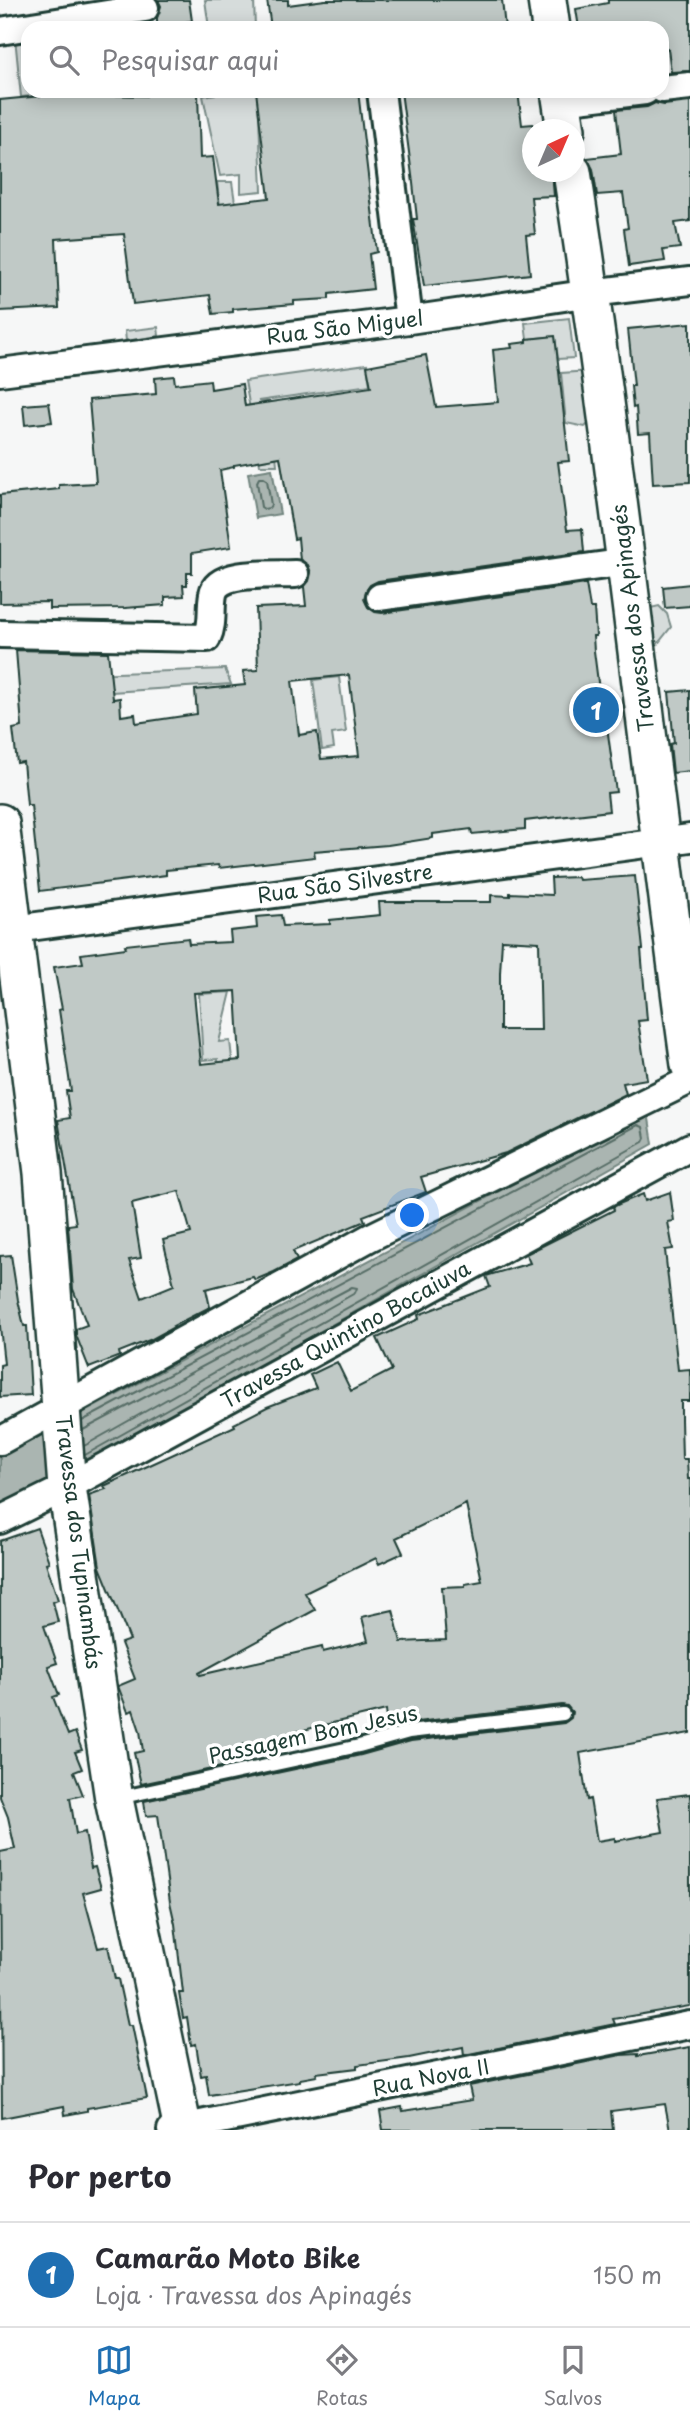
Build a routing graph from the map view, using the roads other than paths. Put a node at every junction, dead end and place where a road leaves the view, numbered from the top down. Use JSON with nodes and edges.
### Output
{"nodes":[{"id":1,"x":547,"y":0,"type":"edge"},
{"id":2,"x":129,"y":7,"type":"edge"},
{"id":3,"x":54,"y":21,"type":"edge"},
{"id":4,"x":550,"y":21,"type":"edge"},
{"id":5,"x":21,"y":27,"type":"edge"},
{"id":6,"x":0,"y":31,"type":"edge"},
{"id":7,"x":690,"y":86,"type":"edge"},
{"id":8,"x":669,"y":88,"type":"edge"},
{"id":9,"x":381,"y":98,"type":"edge"},
{"id":10,"x":609,"y":98,"type":"edge"},
{"id":11,"x":562,"y":107,"type":"edge"},
{"id":12,"x":574,"y":182,"type":"edge"},
{"id":13,"x":690,"y":281,"type":"edge"},
{"id":14,"x":591,"y":293,"type":"junction"},
{"id":15,"x":409,"y":320,"type":"junction"},
{"id":16,"x":0,"y":372,"type":"edge"},
{"id":17,"x":627,"y":562,"type":"junction"},
{"id":18,"x":295,"y":574,"type":"dead end"},
{"id":19,"x":380,"y":597,"type":"dead end"},
{"id":20,"x":0,"y":634,"type":"edge"},
{"id":21,"x":0,"y":822,"type":"edge"},
{"id":22,"x":674,"y":839,"type":"edge"},
{"id":23,"x":6,"y":930,"type":"edge"},
{"id":24,"x":690,"y":1065,"type":"edge"},
{"id":25,"x":690,"y":1080,"type":"edge"},
{"id":26,"x":690,"y":1147,"type":"edge"},
{"id":27,"x":60,"y":1408,"type":"junction"},
{"id":28,"x":0,"y":1441,"type":"edge"},
{"id":29,"x":67,"y":1487,"type":"junction"},
{"id":30,"x":0,"y":1520,"type":"edge"},
{"id":31,"x":563,"y":1714,"type":"dead end"},
{"id":32,"x":114,"y":1798,"type":"junction"},
{"id":33,"x":690,"y":2025,"type":"edge"},
{"id":34,"x":179,"y":2129,"type":"edge"}],
"edges":[{"from":1,"to":4,"type":"street"},
{"from":2,"to":3,"type":"street"},
{"from":5,"to":6,"type":"street"},
{"from":7,"to":8,"type":"street"},
{"from":9,"to":15,"type":"street"},
{"from":10,"to":11,"type":"street"},
{"from":12,"to":14,"type":"street","name":"Travessa dos Apinagés"},
{"from":13,"to":14,"type":"street","name":"Rua São Miguel"},
{"from":14,"to":15,"type":"street","name":"Rua São Miguel"},
{"from":14,"to":17,"type":"street","name":"Travessa dos Apinagés"},
{"from":15,"to":16,"type":"street","name":"Rua São Miguel"},
{"from":17,"to":19,"type":"street"},
{"from":17,"to":22,"type":"street","name":"Travessa dos Apinagés"},
{"from":18,"to":20,"type":"street"},
{"from":21,"to":23,"type":"street","name":"Travessa dos Tupinambás"},
{"from":22,"to":23,"type":"street","name":"Rua São Silvestre"},
{"from":22,"to":24,"type":"street","name":"Travessa dos Apinagés"},
{"from":23,"to":27,"type":"street","name":"Travessa dos Tupinambás"},
{"from":25,"to":27,"type":"street"},
{"from":26,"to":29,"type":"street","name":"Travessa Quintino Bocaiuva"},
{"from":27,"to":28,"type":"street"},
{"from":27,"to":29,"type":"street","name":"Travessa dos Tupinambás"},
{"from":29,"to":30,"type":"street","name":"Travessa Quintino Bocaiuva"},
{"from":29,"to":32,"type":"street","name":"Travessa dos Tupinambás"},
{"from":31,"to":32,"type":"lane","name":"Passagem Bom Jesus"},
{"from":32,"to":34,"type":"street","name":"Travessa dos Tupinambás"},
{"from":33,"to":34,"type":"street","name":"Rua Nova II"}]}
